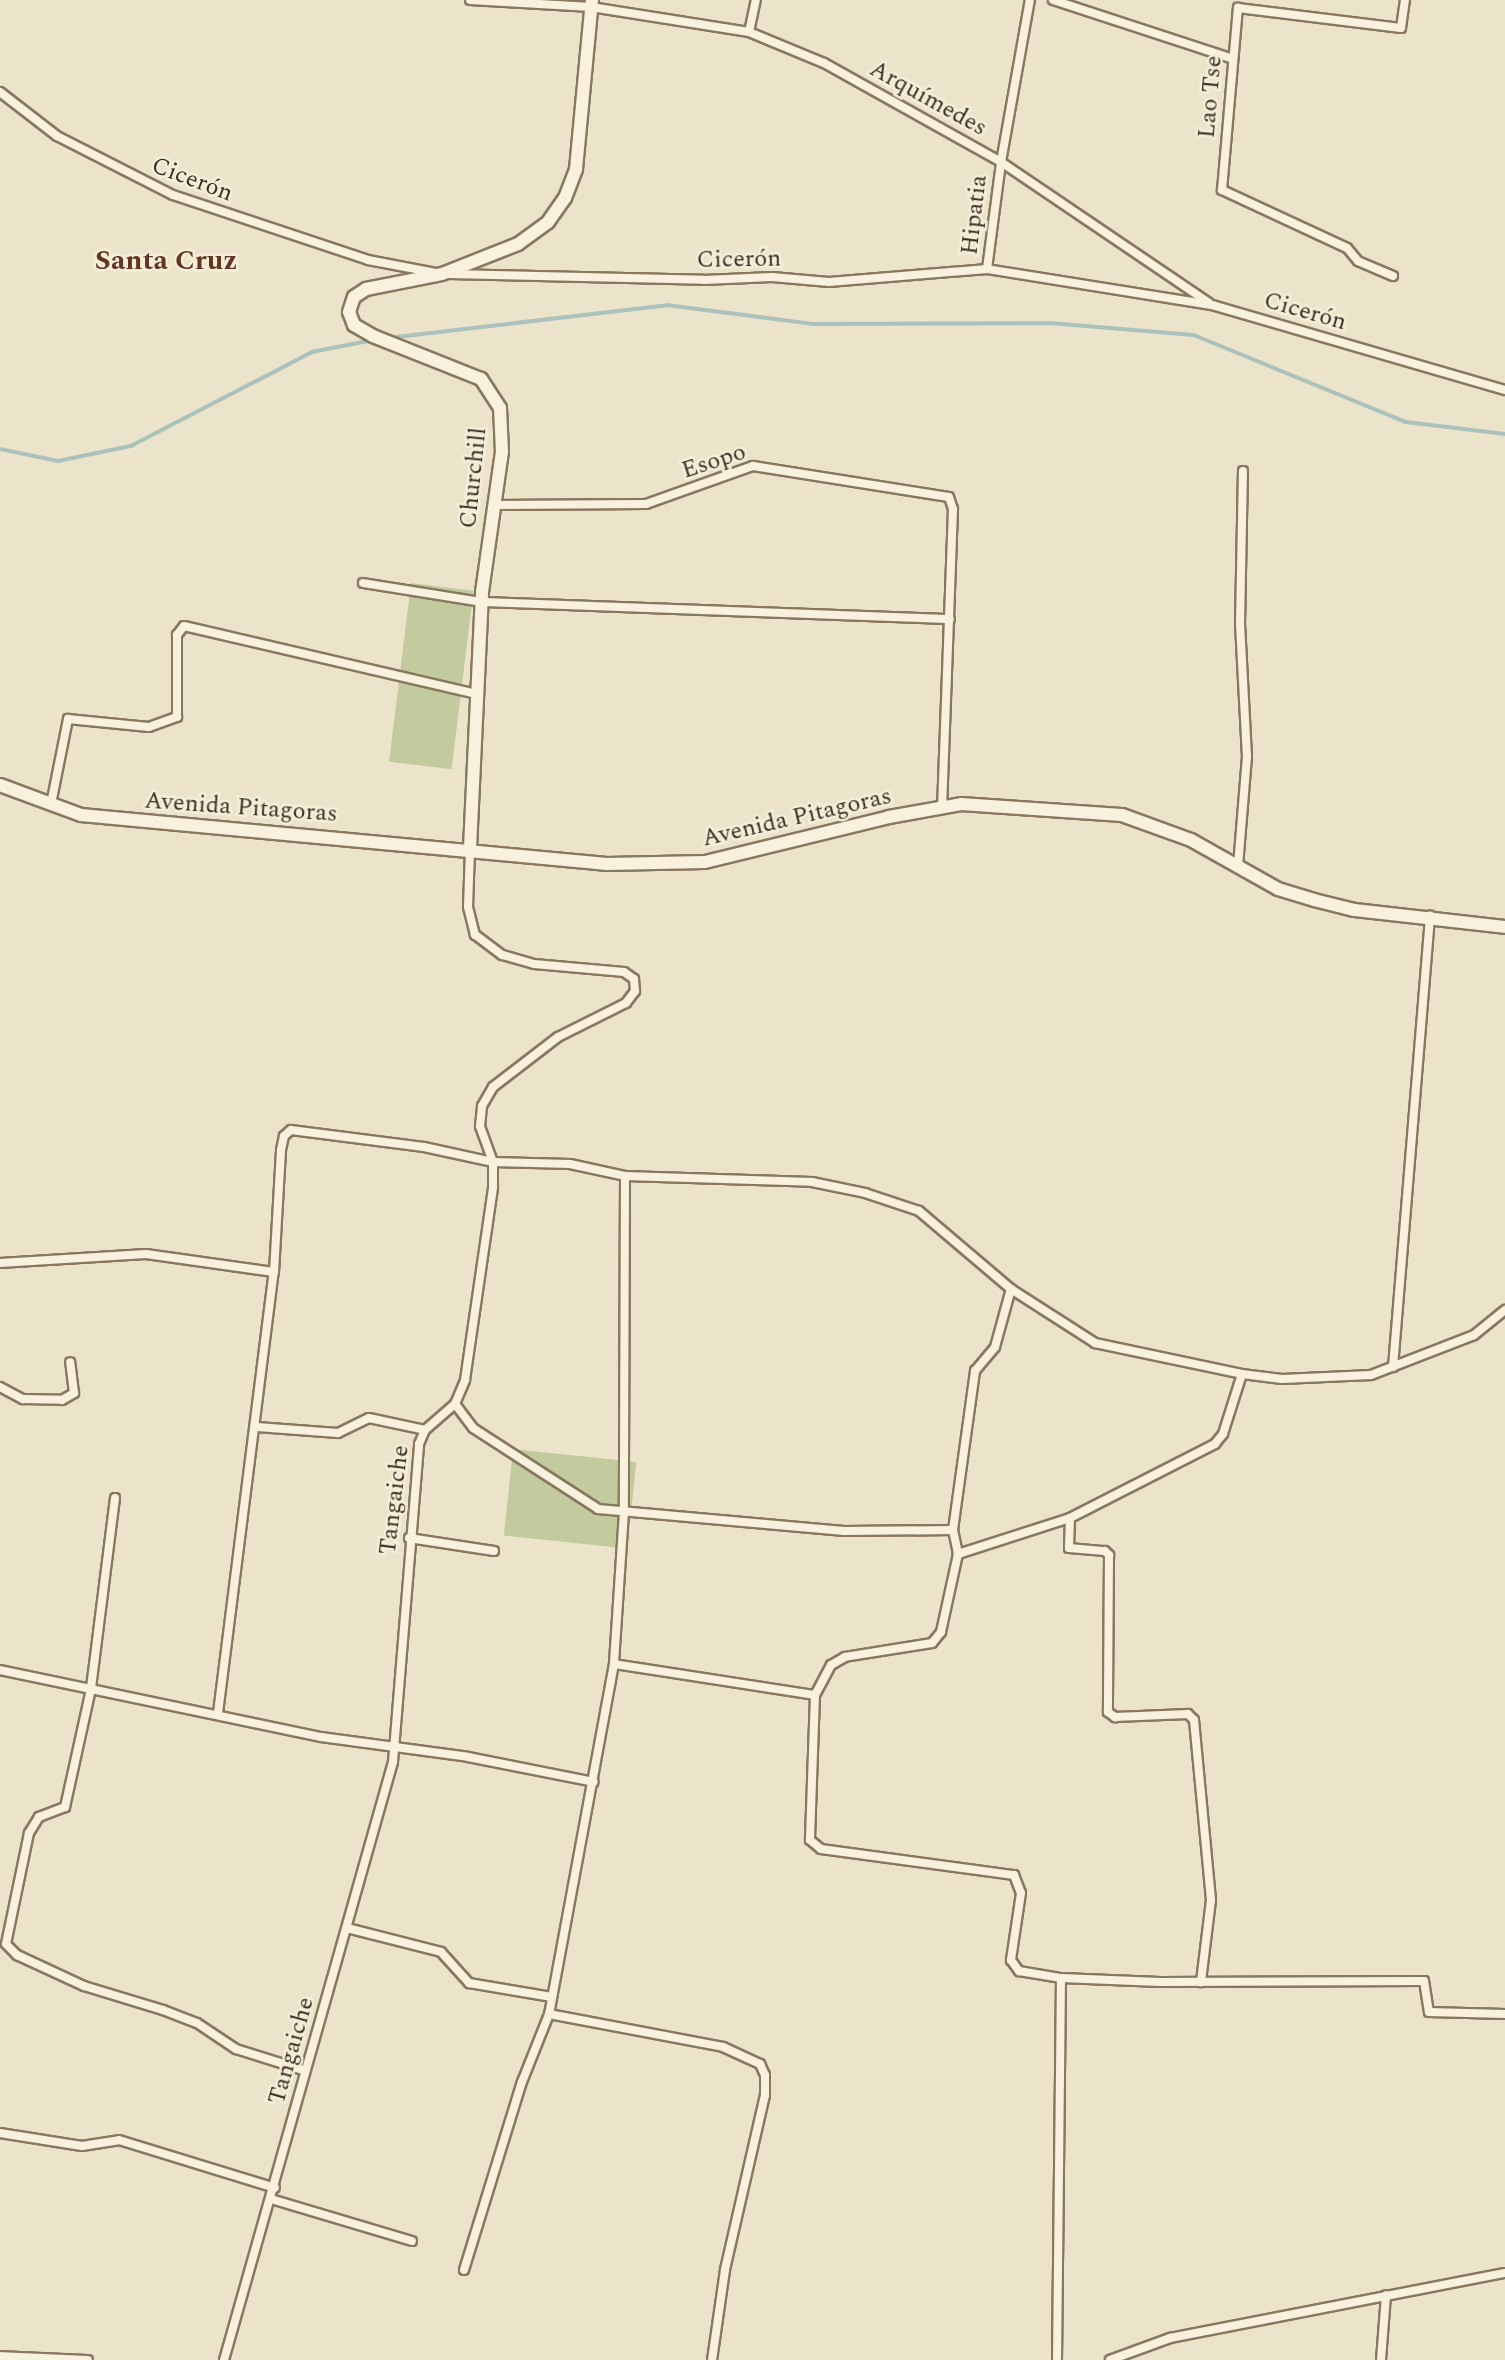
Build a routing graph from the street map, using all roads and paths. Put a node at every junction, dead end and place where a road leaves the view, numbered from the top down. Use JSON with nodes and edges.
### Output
{"nodes":[{"id":1,"x":470,"y":0,"type":"edge"},
{"id":2,"x":756,"y":0,"type":"edge"},
{"id":3,"x":1030,"y":0,"type":"edge"},
{"id":4,"x":1054,"y":0,"type":"edge"},
{"id":5,"x":1405,"y":0,"type":"edge"},
{"id":6,"x":592,"y":2,"type":"edge"},
{"id":7,"x":748,"y":32,"type":"junction"},
{"id":8,"x":1233,"y":59,"type":"junction"},
{"id":9,"x":0,"y":92,"type":"edge"},
{"id":10,"x":1001,"y":162,"type":"junction"},
{"id":11,"x":987,"y":269,"type":"junction"},
{"id":12,"x":442,"y":274,"type":"junction"},
{"id":13,"x":1393,"y":276,"type":"dead end"},
{"id":14,"x":1212,"y":305,"type":"junction"},
{"id":15,"x":1505,"y":390,"type":"edge"},
{"id":16,"x":1243,"y":471,"type":"dead end"},
{"id":17,"x":494,"y":506,"type":"junction"},
{"id":18,"x":363,"y":583,"type":"dead end"},
{"id":19,"x":481,"y":602,"type":"junction"},
{"id":20,"x":950,"y":619,"type":"junction"},
{"id":21,"x":477,"y":694,"type":"junction"},
{"id":22,"x":0,"y":785,"type":"edge"},
{"id":23,"x":51,"y":804,"type":"junction"},
{"id":24,"x":942,"y":807,"type":"junction"},
{"id":25,"x":470,"y":848,"type":"junction"},
{"id":26,"x":1238,"y":866,"type":"junction"},
{"id":27,"x":1430,"y":916,"type":"junction"},
{"id":28,"x":1505,"y":927,"type":"edge"},
{"id":29,"x":493,"y":1162,"type":"junction"},
{"id":30,"x":625,"y":1176,"type":"junction"},
{"id":31,"x":0,"y":1263,"type":"edge"},
{"id":32,"x":274,"y":1272,"type":"junction"},
{"id":33,"x":1012,"y":1289,"type":"junction"},
{"id":34,"x":1505,"y":1310,"type":"edge"},
{"id":35,"x":70,"y":1362,"type":"dead end"},
{"id":36,"x":1393,"y":1367,"type":"junction"},
{"id":37,"x":1242,"y":1374,"type":"junction"},
{"id":38,"x":0,"y":1387,"type":"edge"},
{"id":39,"x":455,"y":1404,"type":"junction"},
{"id":40,"x":257,"y":1427,"type":"junction"},
{"id":41,"x":425,"y":1430,"type":"junction"},
{"id":42,"x":115,"y":1498,"type":"dead end"},
{"id":43,"x":624,"y":1513,"type":"junction"},
{"id":44,"x":1070,"y":1518,"type":"junction"},
{"id":45,"x":953,"y":1530,"type":"junction"},
{"id":46,"x":410,"y":1538,"type":"junction"},
{"id":47,"x":494,"y":1551,"type":"dead end"},
{"id":48,"x":958,"y":1554,"type":"junction"},
{"id":49,"x":614,"y":1664,"type":"junction"},
{"id":50,"x":0,"y":1670,"type":"edge"},
{"id":51,"x":91,"y":1689,"type":"junction"},
{"id":52,"x":815,"y":1695,"type":"junction"},
{"id":53,"x":218,"y":1713,"type":"junction"},
{"id":54,"x":392,"y":1745,"type":"junction"},
{"id":55,"x":594,"y":1782,"type":"junction"},
{"id":56,"x":347,"y":1928,"type":"junction"},
{"id":57,"x":1061,"y":1978,"type":"junction"},
{"id":58,"x":1201,"y":1982,"type":"junction"},
{"id":59,"x":552,"y":1997,"type":"junction"},
{"id":60,"x":549,"y":2014,"type":"junction"},
{"id":61,"x":1505,"y":2014,"type":"edge"},
{"id":62,"x":306,"y":2071,"type":"junction"},
{"id":63,"x":0,"y":2133,"type":"edge"},
{"id":64,"x":275,"y":2188,"type":"junction"},
{"id":65,"x":271,"y":2199,"type":"junction"},
{"id":66,"x":412,"y":2241,"type":"dead end"},
{"id":67,"x":464,"y":2270,"type":"dead end"},
{"id":68,"x":1505,"y":2273,"type":"edge"},
{"id":69,"x":1386,"y":2295,"type":"junction"},
{"id":70,"x":0,"y":2356,"type":"edge"},
{"id":71,"x":88,"y":2360,"type":"edge"},
{"id":72,"x":224,"y":2360,"type":"edge"},
{"id":73,"x":712,"y":2360,"type":"edge"},
{"id":74,"x":1057,"y":2360,"type":"edge"},
{"id":75,"x":1110,"y":2360,"type":"edge"},
{"id":76,"x":1381,"y":2360,"type":"edge"}],
"edges":[{"from":1,"to":6,"type":"street","name":"Arquímedes"},
{"from":2,"to":7,"type":"street"},
{"from":3,"to":10,"type":"street","name":"Hipatia"},
{"from":4,"to":8,"type":"street"},
{"from":5,"to":8,"type":"street","name":"Lao Tse"},
{"from":6,"to":7,"type":"street","name":"Arquímedes"},
{"from":6,"to":12,"type":"main road"},
{"from":7,"to":10,"type":"street","name":"Arquímedes"},
{"from":8,"to":13,"type":"street","name":"Lao Tse"},
{"from":9,"to":12,"type":"street","name":"Cicerón"},
{"from":10,"to":11,"type":"street","name":"Hipatia"},
{"from":10,"to":14,"type":"street","name":"Arquímedes"},
{"from":11,"to":12,"type":"street","name":"Cicerón"},
{"from":11,"to":14,"type":"street","name":"Cicerón"},
{"from":12,"to":17,"type":"main road","name":"Churchill"},
{"from":14,"to":15,"type":"street","name":"Cicerón"},
{"from":16,"to":26,"type":"street"},
{"from":17,"to":19,"type":"main road","name":"Churchill"},
{"from":17,"to":20,"type":"street","name":"Esopo"},
{"from":18,"to":19,"type":"street"},
{"from":19,"to":20,"type":"street"},
{"from":19,"to":21,"type":"main road","name":"Churchill"},
{"from":20,"to":24,"type":"street"},
{"from":21,"to":23,"type":"street"},
{"from":21,"to":25,"type":"main road","name":"Churchill"},
{"from":22,"to":23,"type":"main road","name":"Avenida Pitagoras"},
{"from":23,"to":25,"type":"main road","name":"Avenida Pitagoras"},
{"from":24,"to":25,"type":"main road","name":"Avenida Pitagoras"},
{"from":24,"to":26,"type":"main road","name":"Avenida Pitagoras"},
{"from":25,"to":29,"type":"street"},
{"from":26,"to":27,"type":"main road","name":"Avenida Pitagoras"},
{"from":27,"to":28,"type":"main road","name":"Avenida Pitagoras"},
{"from":27,"to":36,"type":"street"},
{"from":29,"to":30,"type":"street"},
{"from":29,"to":32,"type":"street"},
{"from":29,"to":39,"type":"street"},
{"from":30,"to":33,"type":"street"},
{"from":30,"to":43,"type":"street"},
{"from":31,"to":32,"type":"street"},
{"from":32,"to":40,"type":"street"},
{"from":33,"to":37,"type":"street"},
{"from":33,"to":45,"type":"street"},
{"from":34,"to":36,"type":"street"},
{"from":35,"to":38,"type":"street"},
{"from":36,"to":37,"type":"street"},
{"from":37,"to":44,"type":"street"},
{"from":39,"to":41,"type":"street","name":"Tangaiche"},
{"from":39,"to":43,"type":"street"},
{"from":40,"to":41,"type":"street"},
{"from":40,"to":53,"type":"street"},
{"from":41,"to":46,"type":"street","name":"Tangaiche"},
{"from":42,"to":51,"type":"street"},
{"from":43,"to":45,"type":"street"},
{"from":43,"to":49,"type":"street"},
{"from":44,"to":48,"type":"street"},
{"from":44,"to":58,"type":"street"},
{"from":45,"to":48,"type":"street"},
{"from":46,"to":47,"type":"street"},
{"from":46,"to":54,"type":"street","name":"Tangaiche"},
{"from":48,"to":52,"type":"street"},
{"from":49,"to":52,"type":"street"},
{"from":49,"to":55,"type":"street"},
{"from":50,"to":51,"type":"street"},
{"from":51,"to":53,"type":"street"},
{"from":51,"to":62,"type":"street"},
{"from":52,"to":57,"type":"street"},
{"from":53,"to":54,"type":"street"},
{"from":54,"to":55,"type":"street"},
{"from":54,"to":56,"type":"street","name":"Tangaiche"},
{"from":55,"to":59,"type":"street"},
{"from":56,"to":59,"type":"street"},
{"from":56,"to":62,"type":"street","name":"Tangaiche"},
{"from":57,"to":58,"type":"street"},
{"from":57,"to":74,"type":"street"},
{"from":58,"to":61,"type":"street"},
{"from":59,"to":60,"type":"street"},
{"from":60,"to":67,"type":"street"},
{"from":60,"to":73,"type":"street"},
{"from":62,"to":64,"type":"street","name":"Tangaiche"},
{"from":63,"to":64,"type":"street"},
{"from":64,"to":65,"type":"street","name":"Tangaiche"},
{"from":65,"to":66,"type":"street"},
{"from":65,"to":72,"type":"street","name":"Tangaiche"},
{"from":68,"to":69,"type":"street"},
{"from":69,"to":75,"type":"street"},
{"from":69,"to":76,"type":"street"},
{"from":70,"to":71,"type":"street"}]}
